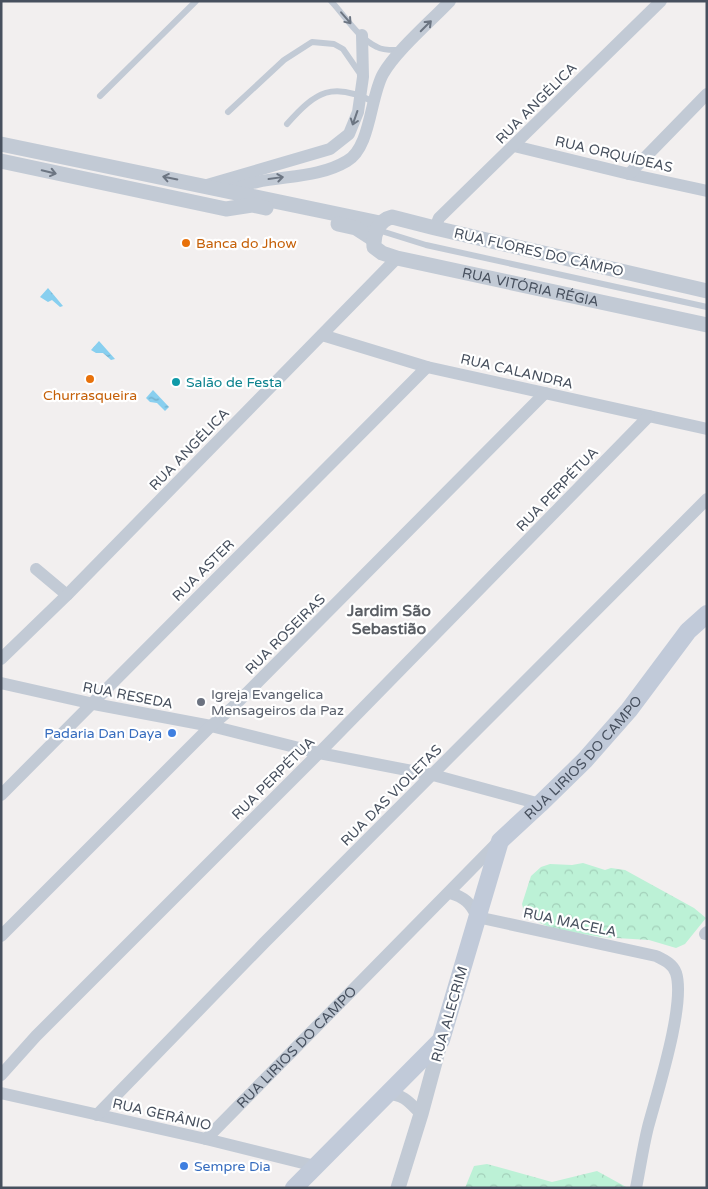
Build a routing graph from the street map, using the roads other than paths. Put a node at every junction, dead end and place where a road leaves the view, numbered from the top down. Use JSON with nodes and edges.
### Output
{"nodes":[{"id":1,"x":196,"y":1,"type":"edge"},
{"id":2,"x":331,"y":1,"type":"edge"},
{"id":3,"x":450,"y":1,"type":"edge"},
{"id":4,"x":661,"y":1,"type":"edge"},
{"id":5,"x":362,"y":35,"type":"junction"},
{"id":6,"x":402,"y":50,"type":"junction"},
{"id":7,"x":363,"y":77,"type":"junction"},
{"id":8,"x":707,"y":94,"type":"edge"},
{"id":9,"x":360,"y":95,"type":"junction"},
{"id":10,"x":100,"y":96,"type":"dead end"},
{"id":11,"x":374,"y":102,"type":"junction"},
{"id":12,"x":228,"y":112,"type":"dead end"},
{"id":13,"x":287,"y":124,"type":"dead end"},
{"id":14,"x":1,"y":144,"type":"edge"},
{"id":15,"x":514,"y":146,"type":"junction"},
{"id":16,"x":1,"y":161,"type":"edge"},
{"id":17,"x":629,"y":174,"type":"junction"},
{"id":18,"x":207,"y":185,"type":"junction"},
{"id":19,"x":229,"y":191,"type":"junction"},
{"id":20,"x":707,"y":191,"type":"edge"},
{"id":21,"x":226,"y":209,"type":"junction"},
{"id":22,"x":435,"y":228,"type":"junction"},
{"id":23,"x":377,"y":230,"type":"junction"},
{"id":24,"x":398,"y":258,"type":"junction"},
{"id":25,"x":707,"y":291,"type":"edge"},
{"id":26,"x":707,"y":307,"type":"edge"},
{"id":27,"x":707,"y":325,"type":"edge"},
{"id":28,"x":322,"y":335,"type":"junction"},
{"id":29,"x":427,"y":366,"type":"junction"},
{"id":30,"x":545,"y":393,"type":"junction"},
{"id":31,"x":649,"y":416,"type":"junction"},
{"id":32,"x":707,"y":429,"type":"edge"},
{"id":33,"x":704,"y":507,"type":"edge"},
{"id":34,"x":36,"y":569,"type":"dead end"},
{"id":35,"x":67,"y":595,"type":"junction"},
{"id":36,"x":707,"y":614,"type":"edge"},
{"id":37,"x":1,"y":660,"type":"edge"},
{"id":38,"x":1,"y":683,"type":"edge"},
{"id":39,"x":94,"y":704,"type":"junction"},
{"id":40,"x":211,"y":726,"type":"junction"},
{"id":41,"x":319,"y":753,"type":"junction"},
{"id":42,"x":433,"y":775,"type":"junction"},
{"id":43,"x":1,"y":796,"type":"edge"},
{"id":44,"x":540,"y":804,"type":"junction"},
{"id":45,"x":500,"y":840,"type":"junction"},
{"id":46,"x":450,"y":893,"type":"junction"},
{"id":47,"x":477,"y":917,"type":"junction"},
{"id":48,"x":1,"y":936,"type":"edge"},
{"id":49,"x":441,"y":1040,"type":"junction"},
{"id":50,"x":1,"y":1075,"type":"edge"},
{"id":51,"x":1,"y":1093,"type":"edge"},
{"id":52,"x":387,"y":1094,"type":"junction"},
{"id":53,"x":421,"y":1114,"type":"junction"},
{"id":54,"x":97,"y":1115,"type":"junction"},
{"id":55,"x":206,"y":1139,"type":"junction"},
{"id":56,"x":290,"y":1160,"type":"junction"},
{"id":57,"x":315,"y":1166,"type":"junction"},
{"id":58,"x":297,"y":1185,"type":"edge"},
{"id":59,"x":398,"y":1188,"type":"edge"},
{"id":60,"x":636,"y":1188,"type":"edge"}],
"edges":[{"from":1,"to":10,"type":"lane"},
{"from":2,"to":5,"type":"lane","one_way":true},
{"from":6,"to":3,"type":"street","one_way":true},
{"from":4,"to":15,"type":"street","name":"RUA ANGÉLICA"},
{"from":5,"to":6,"type":"lane"},
{"from":5,"to":7,"type":"street"},
{"from":6,"to":11,"type":"street"},
{"from":7,"to":9,"type":"street"},
{"from":7,"to":12,"type":"lane"},
{"from":8,"to":17,"type":"street"},
{"from":9,"to":11,"type":"lane"},
{"from":9,"to":13,"type":"lane"},
{"from":9,"to":18,"type":"street","one_way":true},
{"from":19,"to":11,"type":"street","one_way":true},
{"from":18,"to":14,"type":"street","one_way":true},
{"from":15,"to":17,"type":"street","name":"RUA ORQUÍDEAS"},
{"from":15,"to":22,"type":"street","name":"RUA ANGÉLICA"},
{"from":16,"to":21,"type":"street","one_way":true},
{"from":17,"to":20,"type":"street","name":"RUA ORQUÍDEAS"},
{"from":18,"to":19,"type":"street"},
{"from":19,"to":21,"type":"street"},
{"from":19,"to":23,"type":"street"},
{"from":21,"to":23,"type":"street"},
{"from":22,"to":23,"type":"street","name":"RUA FLORES DO CÂMPO"},
{"from":22,"to":25,"type":"street","name":"RUA FLORES DO CÂMPO"},
{"from":23,"to":24,"type":"street","name":"RUA VITÓRIA RÉGIA"},
{"from":23,"to":26,"type":"lane"},
{"from":24,"to":27,"type":"street","name":"RUA VITÓRIA RÉGIA"},
{"from":24,"to":28,"type":"street","name":"RUA ANGÉLICA"},
{"from":28,"to":29,"type":"street","name":"RUA CALANDRA"},
{"from":28,"to":35,"type":"street","name":"RUA ANGÉLICA"},
{"from":29,"to":30,"type":"street","name":"RUA CALANDRA"},
{"from":29,"to":39,"type":"street","name":"RUA ASTER"},
{"from":30,"to":31,"type":"street","name":"RUA CALANDRA"},
{"from":30,"to":40,"type":"street","name":"RUA ROSEIRAS"},
{"from":31,"to":32,"type":"street","name":"RUA CALANDRA"},
{"from":31,"to":41,"type":"street","name":"RUA PERPÉTUA"},
{"from":33,"to":42,"type":"street","name":"RUA DAS VIOLETAS"},
{"from":34,"to":35,"type":"street"},
{"from":35,"to":37,"type":"street","name":"RUA ANGÉLICA"},
{"from":36,"to":44,"type":"main road","name":"RUA LIRIOS DO CAMPO"},
{"from":38,"to":39,"type":"street","name":"RUA RESEDA"},
{"from":39,"to":40,"type":"street","name":"RUA RESEDA"},
{"from":39,"to":43,"type":"street","name":"RUA ASTER"},
{"from":40,"to":41,"type":"street","name":"RUA RESEDA"},
{"from":40,"to":48,"type":"street","name":"RUA ROSEIRAS"},
{"from":41,"to":42,"type":"street","name":"RUA RESEDA"},
{"from":41,"to":50,"type":"street","name":"RUA PERPÉTUA"},
{"from":42,"to":44,"type":"street","name":"RUA RESEDA"},
{"from":42,"to":54,"type":"street","name":"RUA DAS VIOLETAS"},
{"from":44,"to":45,"type":"main road","name":"RUA LIRIOS DO CAMPO"},
{"from":45,"to":46,"type":"street","name":"RUA LIRIOS DO CAMPO"},
{"from":45,"to":47,"type":"main road","name":"RUA ALECRIM"},
{"from":46,"to":47,"type":"street"},
{"from":46,"to":55,"type":"street","name":"RUA LIRIOS DO CAMPO"},
{"from":47,"to":49,"type":"main road","name":"RUA ALECRIM"},
{"from":47,"to":60,"type":"street","name":"RUA MACELA"},
{"from":49,"to":52,"type":"main road"},
{"from":49,"to":53,"type":"street","name":"RUA ALECRIM"},
{"from":51,"to":54,"type":"street","name":"RUA GERÂNIO"},
{"from":52,"to":53,"type":"street"},
{"from":52,"to":57,"type":"main road"},
{"from":53,"to":59,"type":"street","name":"RUA ALECRIM"},
{"from":54,"to":55,"type":"street","name":"RUA GERÂNIO"},
{"from":55,"to":56,"type":"street","name":"RUA GERÂNIO"},
{"from":56,"to":57,"type":"street","name":"RUA GERÂNIO"},
{"from":56,"to":58,"type":"street"},
{"from":57,"to":58,"type":"main road"}]}
